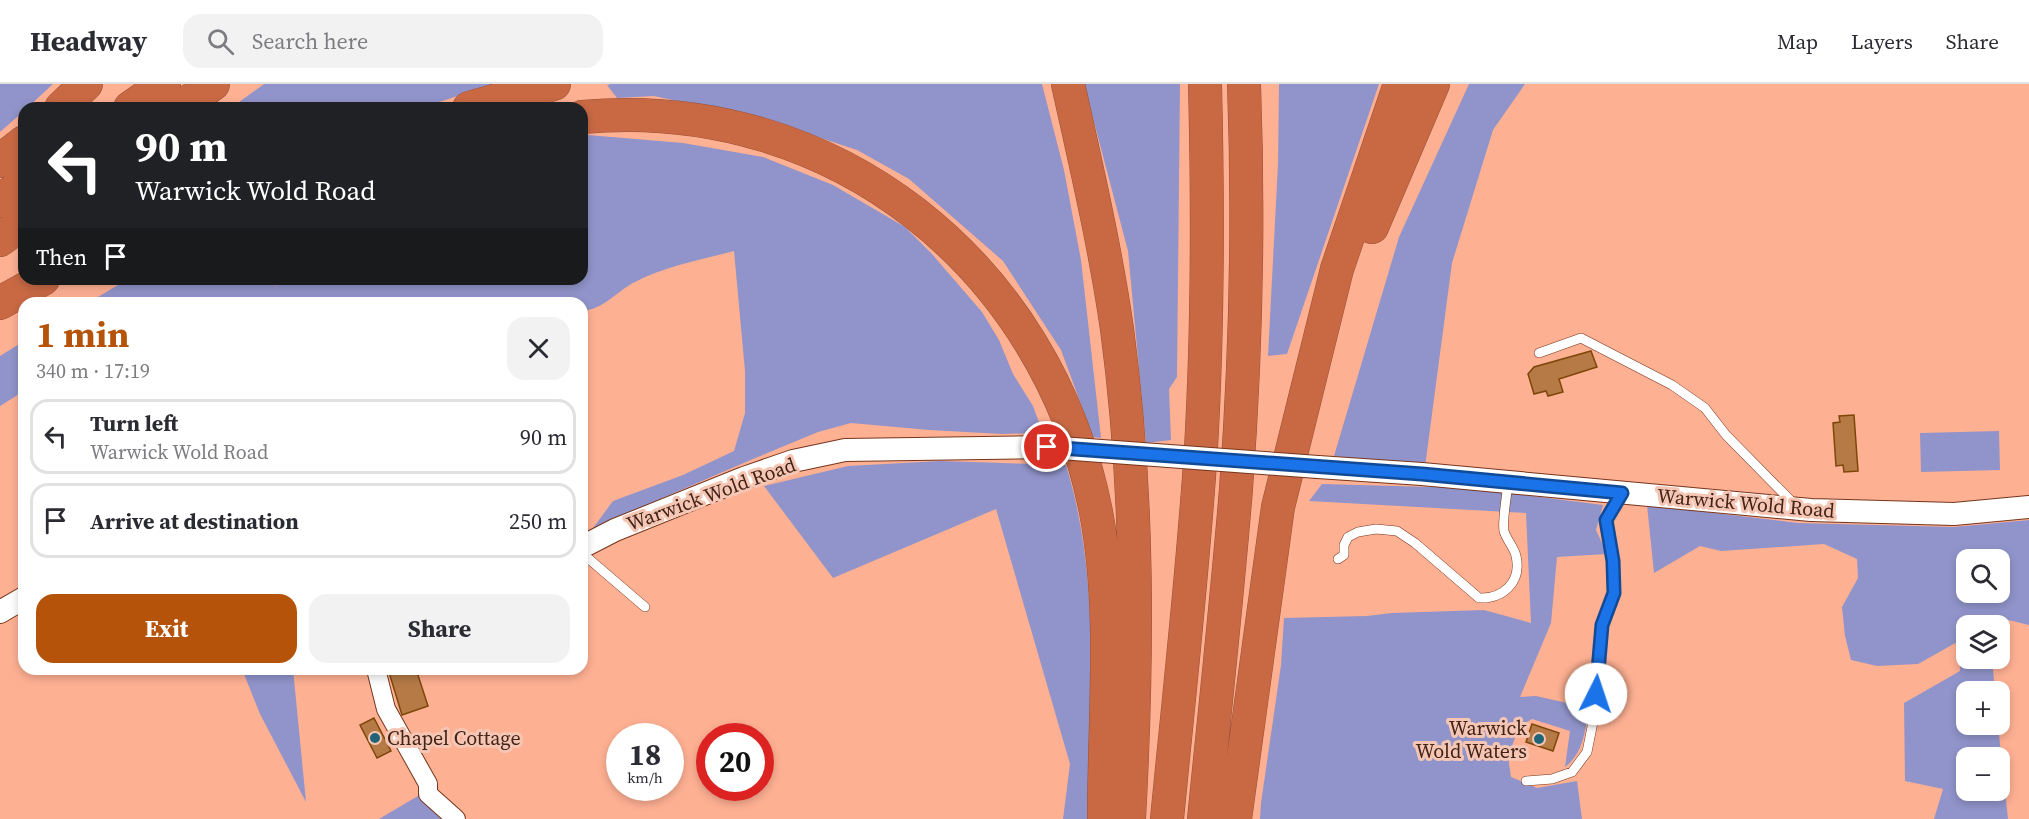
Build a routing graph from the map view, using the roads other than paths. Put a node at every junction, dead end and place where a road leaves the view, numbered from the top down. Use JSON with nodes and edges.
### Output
{"nodes":[{"id":1,"x":86,"y":84,"type":"edge"},
{"id":2,"x":164,"y":84,"type":"edge"},
{"id":3,"x":213,"y":84,"type":"edge"},
{"id":4,"x":554,"y":84,"type":"edge"},
{"id":5,"x":1068,"y":84,"type":"edge"},
{"id":6,"x":1205,"y":84,"type":"edge"},
{"id":7,"x":1244,"y":84,"type":"edge"},
{"id":8,"x":1400,"y":84,"type":"edge"},
{"id":9,"x":1433,"y":84,"type":"edge"},
{"id":10,"x":68,"y":102,"type":"edge"},
{"id":11,"x":138,"y":102,"type":"edge"},
{"id":12,"x":188,"y":102,"type":"edge"},
{"id":13,"x":490,"y":102,"type":"edge"},
{"id":14,"x":588,"y":117,"type":"edge"},
{"id":15,"x":18,"y":147,"type":"edge"},
{"id":16,"x":0,"y":161,"type":"edge"},
{"id":17,"x":18,"y":188,"type":"edge"},
{"id":18,"x":0,"y":201,"type":"edge"},
{"id":19,"x":18,"y":226,"type":"edge"},
{"id":20,"x":0,"y":240,"type":"edge"},
{"id":21,"x":32,"y":285,"type":"edge"},
{"id":22,"x":0,"y":303,"type":"edge"},
{"id":23,"x":1320,"y":340,"type":"junction"},
{"id":24,"x":1539,"y":353,"type":"dead end"},
{"id":25,"x":1508,"y":483,"type":"junction"},
{"id":26,"x":1622,"y":493,"type":"junction"},
{"id":27,"x":2029,"y":507,"type":"edge"},
{"id":28,"x":1797,"y":508,"type":"junction"},
{"id":29,"x":588,"y":544,"type":"edge"},
{"id":30,"x":588,"y":558,"type":"edge"},
{"id":31,"x":1338,"y":559,"type":"dead end"},
{"id":32,"x":18,"y":602,"type":"edge"},
{"id":33,"x":645,"y":608,"type":"dead end"},
{"id":34,"x":0,"y":612,"type":"edge"},
{"id":35,"x":378,"y":675,"type":"edge"},
{"id":36,"x":1526,"y":781,"type":"dead end"},
{"id":37,"x":456,"y":819,"type":"edge"},
{"id":38,"x":1104,"y":819,"type":"edge"},
{"id":39,"x":1129,"y":819,"type":"edge"},
{"id":40,"x":1167,"y":819,"type":"edge"},
{"id":41,"x":1203,"y":819,"type":"edge"},
{"id":42,"x":1235,"y":819,"type":"edge"}],
"edges":[{"from":1,"to":10,"type":"highway"},
{"from":2,"to":11,"type":"highway"},
{"from":3,"to":12,"type":"highway"},
{"from":4,"to":13,"type":"highway"},
{"from":5,"to":39,"type":"highway"},
{"from":6,"to":40,"type":"highway"},
{"from":7,"to":41,"type":"highway"},
{"from":8,"to":23,"type":"highway"},
{"from":9,"to":23,"type":"highway"},
{"from":14,"to":38,"type":"highway"},
{"from":15,"to":16,"type":"highway"},
{"from":17,"to":18,"type":"highway"},
{"from":19,"to":20,"type":"highway"},
{"from":21,"to":22,"type":"highway"},
{"from":23,"to":42,"type":"highway"},
{"from":24,"to":28,"type":"lane"},
{"from":25,"to":26,"type":"street","name":"Warwick Wold Road"},
{"from":25,"to":29,"type":"street","name":"Warwick Wold Road","bridge":true},
{"from":25,"to":31,"type":"lane"},
{"from":26,"to":28,"type":"street","name":"Warwick Wold Road"},
{"from":26,"to":36,"type":"lane"},
{"from":27,"to":28,"type":"street","name":"Warwick Wold Road"},
{"from":30,"to":33,"type":"lane"},
{"from":32,"to":34,"type":"street"},
{"from":35,"to":37,"type":"street"}]}
